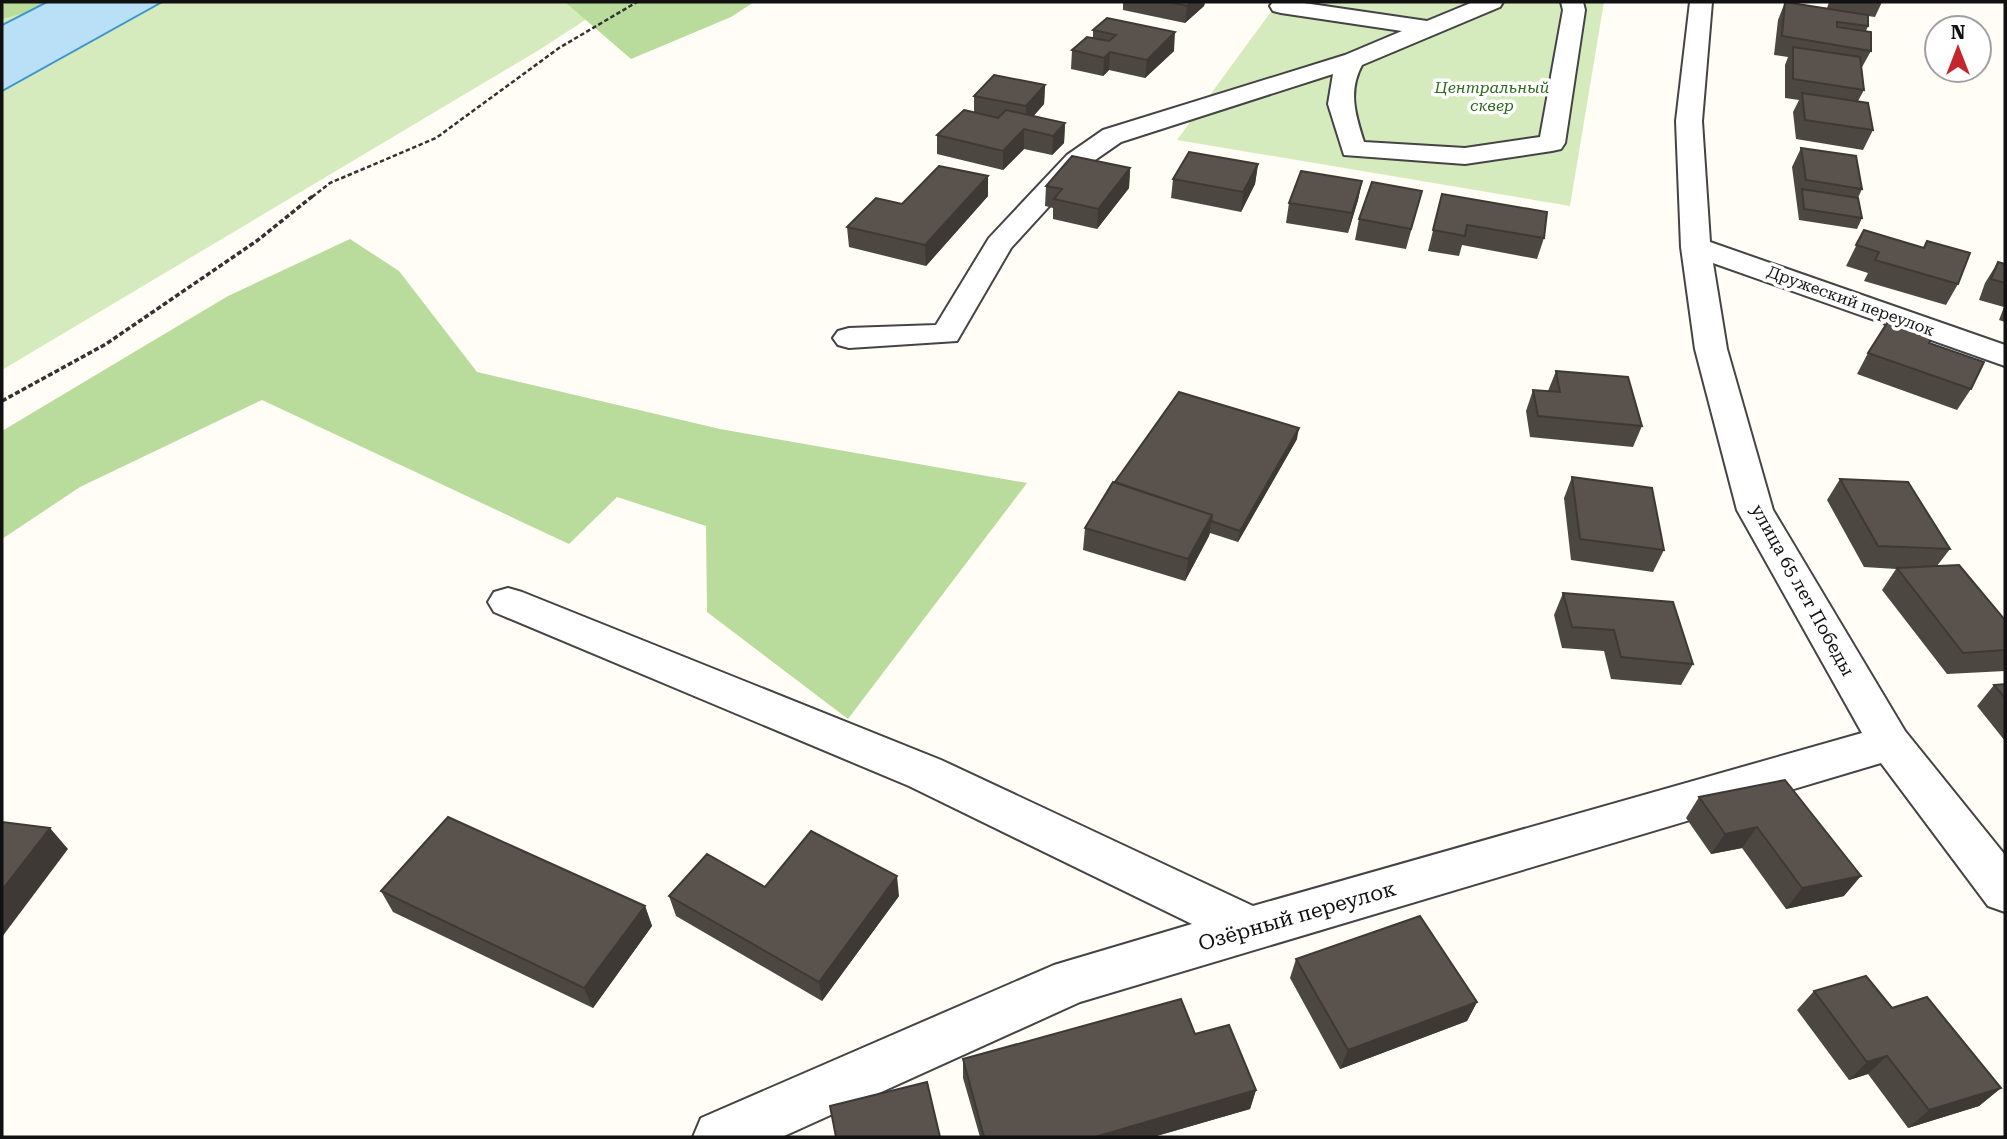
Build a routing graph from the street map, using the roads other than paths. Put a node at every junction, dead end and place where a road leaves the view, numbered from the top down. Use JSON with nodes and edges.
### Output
{"nodes":[{"id":1,"x":1492,"y":2,"type":"edge"},
{"id":2,"x":1572,"y":2,"type":"edge"},
{"id":3,"x":1696,"y":2,"type":"edge"},
{"id":4,"x":1281,"y":6,"type":"dead end"},
{"id":5,"x":1428,"y":28,"type":"junction"},
{"id":6,"x":1353,"y":60,"type":"junction"},
{"id":7,"x":1696,"y":247,"type":"junction"},
{"id":8,"x":849,"y":338,"type":"dead end"},
{"id":9,"x":2005,"y":356,"type":"edge"},
{"id":10,"x":508,"y":602,"type":"dead end"},
{"id":11,"x":1890,"y":743,"type":"junction"},
{"id":12,"x":2005,"y":891,"type":"edge"},
{"id":13,"x":1251,"y":929,"type":"junction"},
{"id":14,"x":720,"y":1137,"type":"edge"}],
"edges":[{"from":1,"to":5,"type":"street"},
{"from":2,"to":6,"type":"street"},
{"from":3,"to":7,"type":"street","name":"улица 65 лет Победы"},
{"from":4,"to":5,"type":"street"},
{"from":5,"to":6,"type":"street"},
{"from":6,"to":8,"type":"street"},
{"from":7,"to":9,"type":"street","name":"Дружеский переулок"},
{"from":7,"to":11,"type":"street","name":"улица 65 лет Победы"},
{"from":10,"to":13,"type":"street"},
{"from":11,"to":12,"type":"street","name":"улица 65 лет Победы"},
{"from":11,"to":13,"type":"street","name":"Озёрный переулок"},
{"from":13,"to":14,"type":"street","name":"Озёрный переулок"}]}
